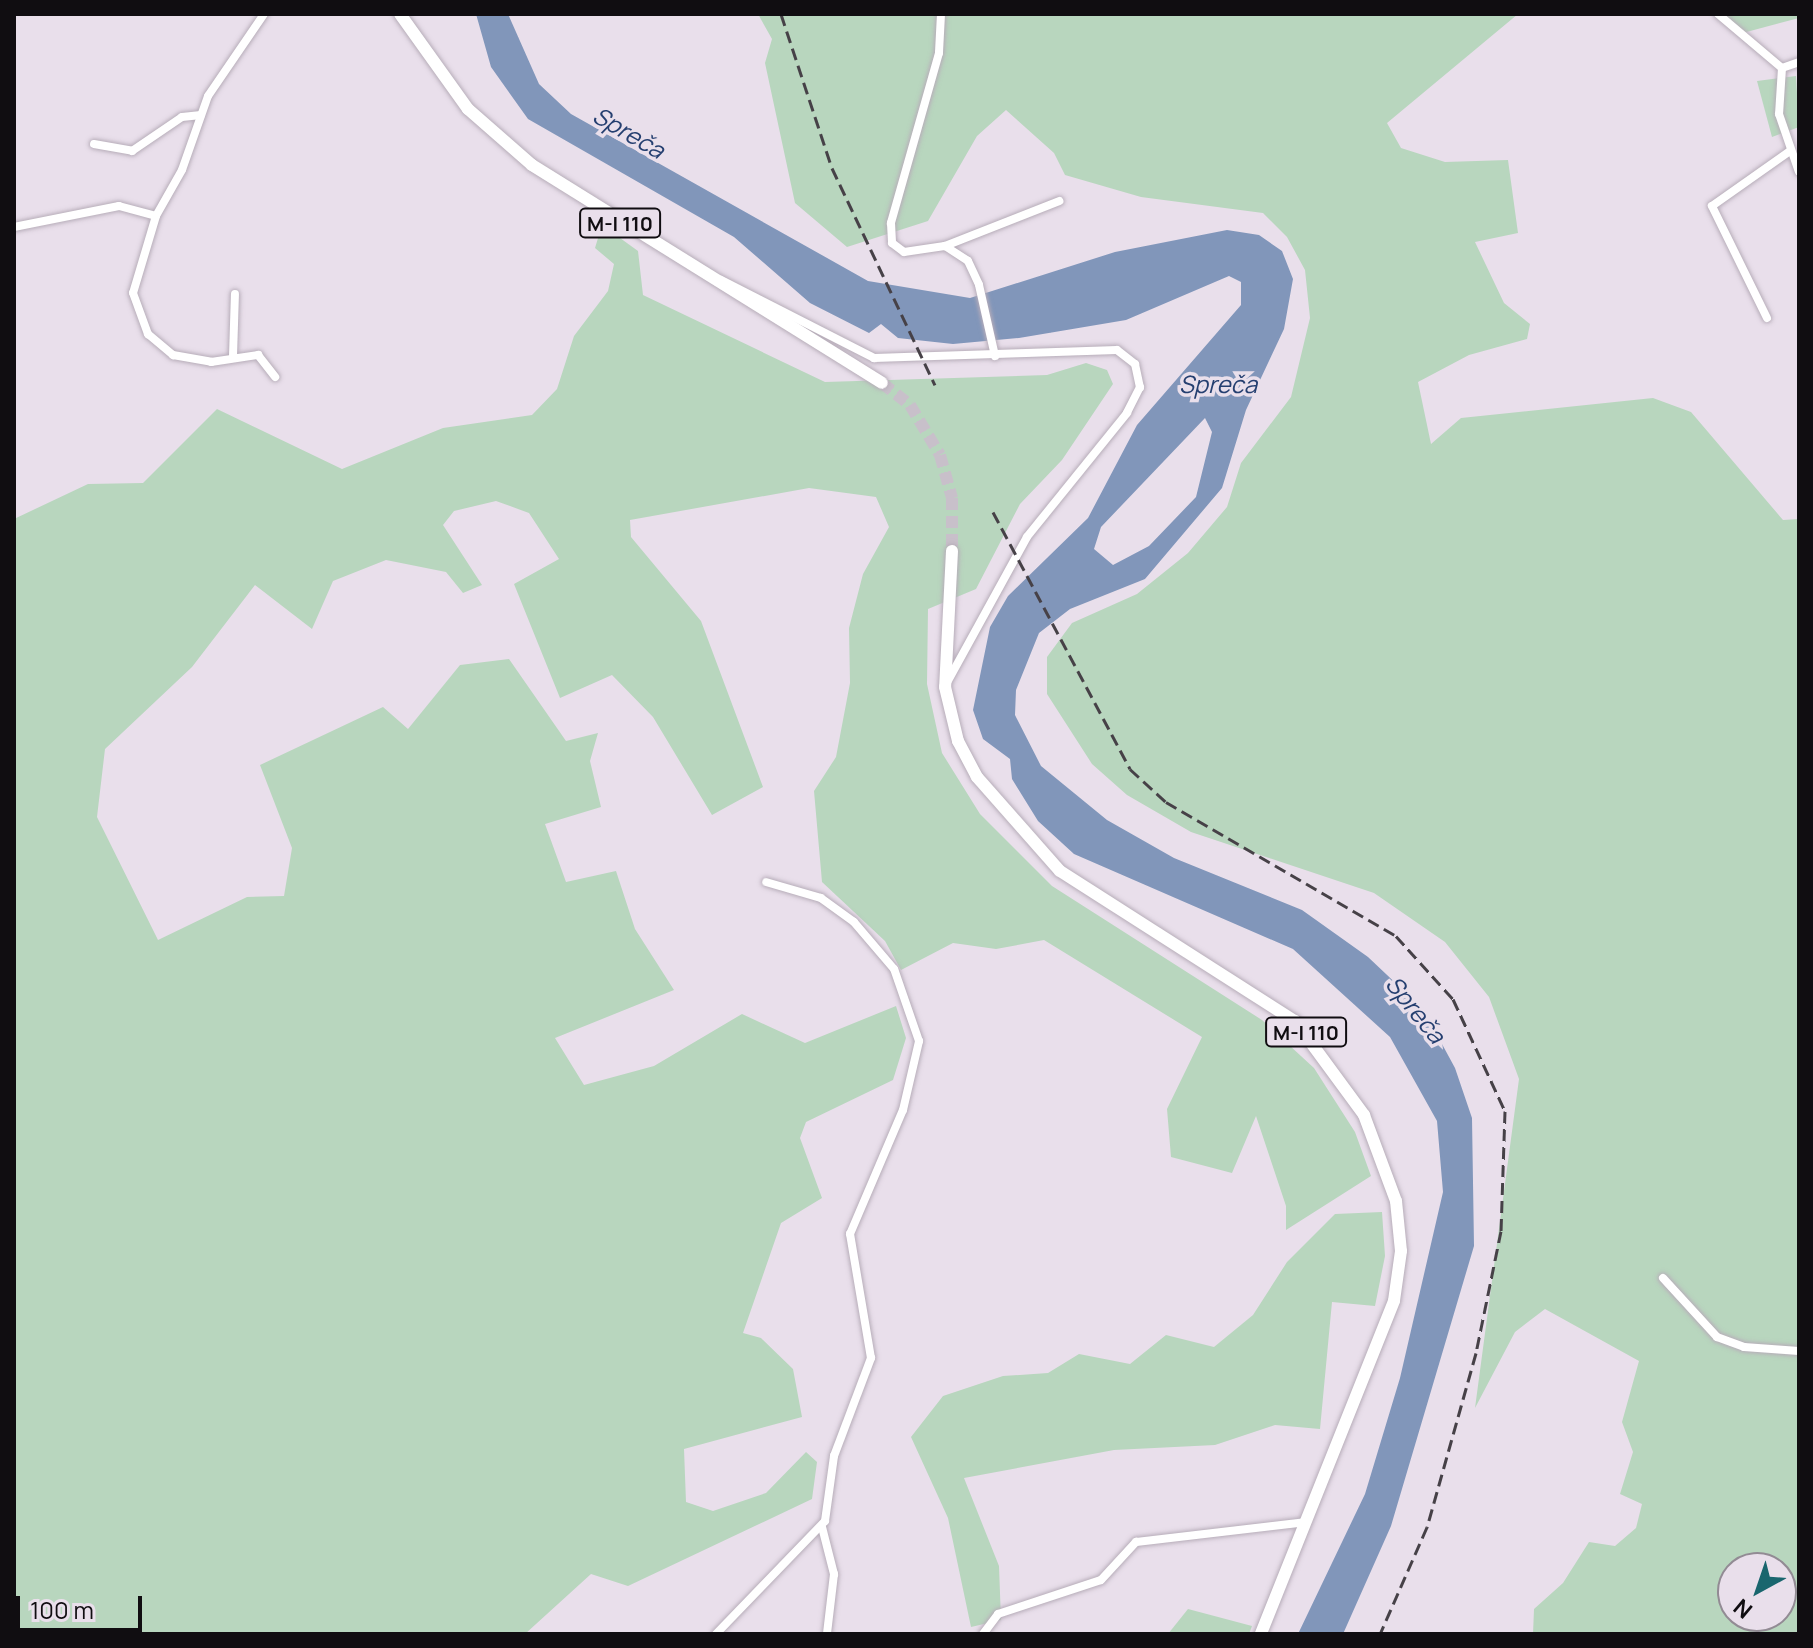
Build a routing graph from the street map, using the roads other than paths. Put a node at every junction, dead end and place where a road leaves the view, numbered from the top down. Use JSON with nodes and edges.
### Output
{"nodes":[{"id":1,"x":264,"y":14,"type":"edge"},
{"id":2,"x":400,"y":14,"type":"edge"},
{"id":3,"x":941,"y":14,"type":"edge"},
{"id":4,"x":1718,"y":14,"type":"edge"},
{"id":5,"x":1799,"y":62,"type":"edge"},
{"id":6,"x":1782,"y":68,"type":"junction"},
{"id":7,"x":201,"y":115,"type":"junction"},
{"id":8,"x":94,"y":144,"type":"dead end"},
{"id":9,"x":1790,"y":151,"type":"junction"},
{"id":10,"x":1799,"y":172,"type":"edge"},
{"id":11,"x":1059,"y":201,"type":"dead end"},
{"id":12,"x":156,"y":216,"type":"junction"},
{"id":13,"x":14,"y":227,"type":"edge"},
{"id":14,"x":945,"y":246,"type":"junction"},
{"id":15,"x":718,"y":282,"type":"junction"},
{"id":16,"x":235,"y":294,"type":"dead end"},
{"id":17,"x":1767,"y":318,"type":"dead end"},
{"id":18,"x":995,"y":351,"type":"junction"},
{"id":19,"x":233,"y":356,"type":"junction"},
{"id":20,"x":275,"y":377,"type":"dead end"},
{"id":21,"x":882,"y":383,"type":"tunnel mouth"},
{"id":22,"x":952,"y":551,"type":"tunnel mouth"},
{"id":23,"x":945,"y":687,"type":"junction"},
{"id":24,"x":766,"y":882,"type":"dead end"},
{"id":25,"x":1663,"y":1278,"type":"dead end"},
{"id":26,"x":1799,"y":1351,"type":"edge"},
{"id":27,"x":1305,"y":1522,"type":"junction"},
{"id":28,"x":822,"y":1527,"type":"junction"},
{"id":29,"x":716,"y":1634,"type":"edge"},
{"id":30,"x":827,"y":1634,"type":"edge"},
{"id":31,"x":983,"y":1634,"type":"edge"},
{"id":32,"x":1261,"y":1634,"type":"edge"}],
"edges":[{"from":1,"to":7,"type":"street"},
{"from":2,"to":15,"type":"main road","number":"M-I 110"},
{"from":3,"to":14,"type":"street"},
{"from":4,"to":6,"type":"street"},
{"from":5,"to":6,"type":"street"},
{"from":6,"to":9,"type":"street"},
{"from":7,"to":8,"type":"street"},
{"from":7,"to":12,"type":"street"},
{"from":9,"to":10,"type":"street"},
{"from":9,"to":17,"type":"street"},
{"from":11,"to":14,"type":"street"},
{"from":12,"to":13,"type":"street"},
{"from":12,"to":19,"type":"street"},
{"from":14,"to":18,"type":"street"},
{"from":15,"to":18,"type":"street"},
{"from":15,"to":21,"type":"main road","number":"M-I 110"},
{"from":16,"to":19,"type":"street"},
{"from":18,"to":23,"type":"street"},
{"from":19,"to":20,"type":"street"},
{"from":22,"to":23,"type":"main road","number":"M-I 110"},
{"from":23,"to":27,"type":"main road","number":"M-I 110"},
{"from":24,"to":28,"type":"street"},
{"from":25,"to":26,"type":"street"},
{"from":27,"to":31,"type":"street"},
{"from":27,"to":32,"type":"main road","number":"M-I 110"},
{"from":28,"to":29,"type":"street"},
{"from":28,"to":30,"type":"street"}]}
